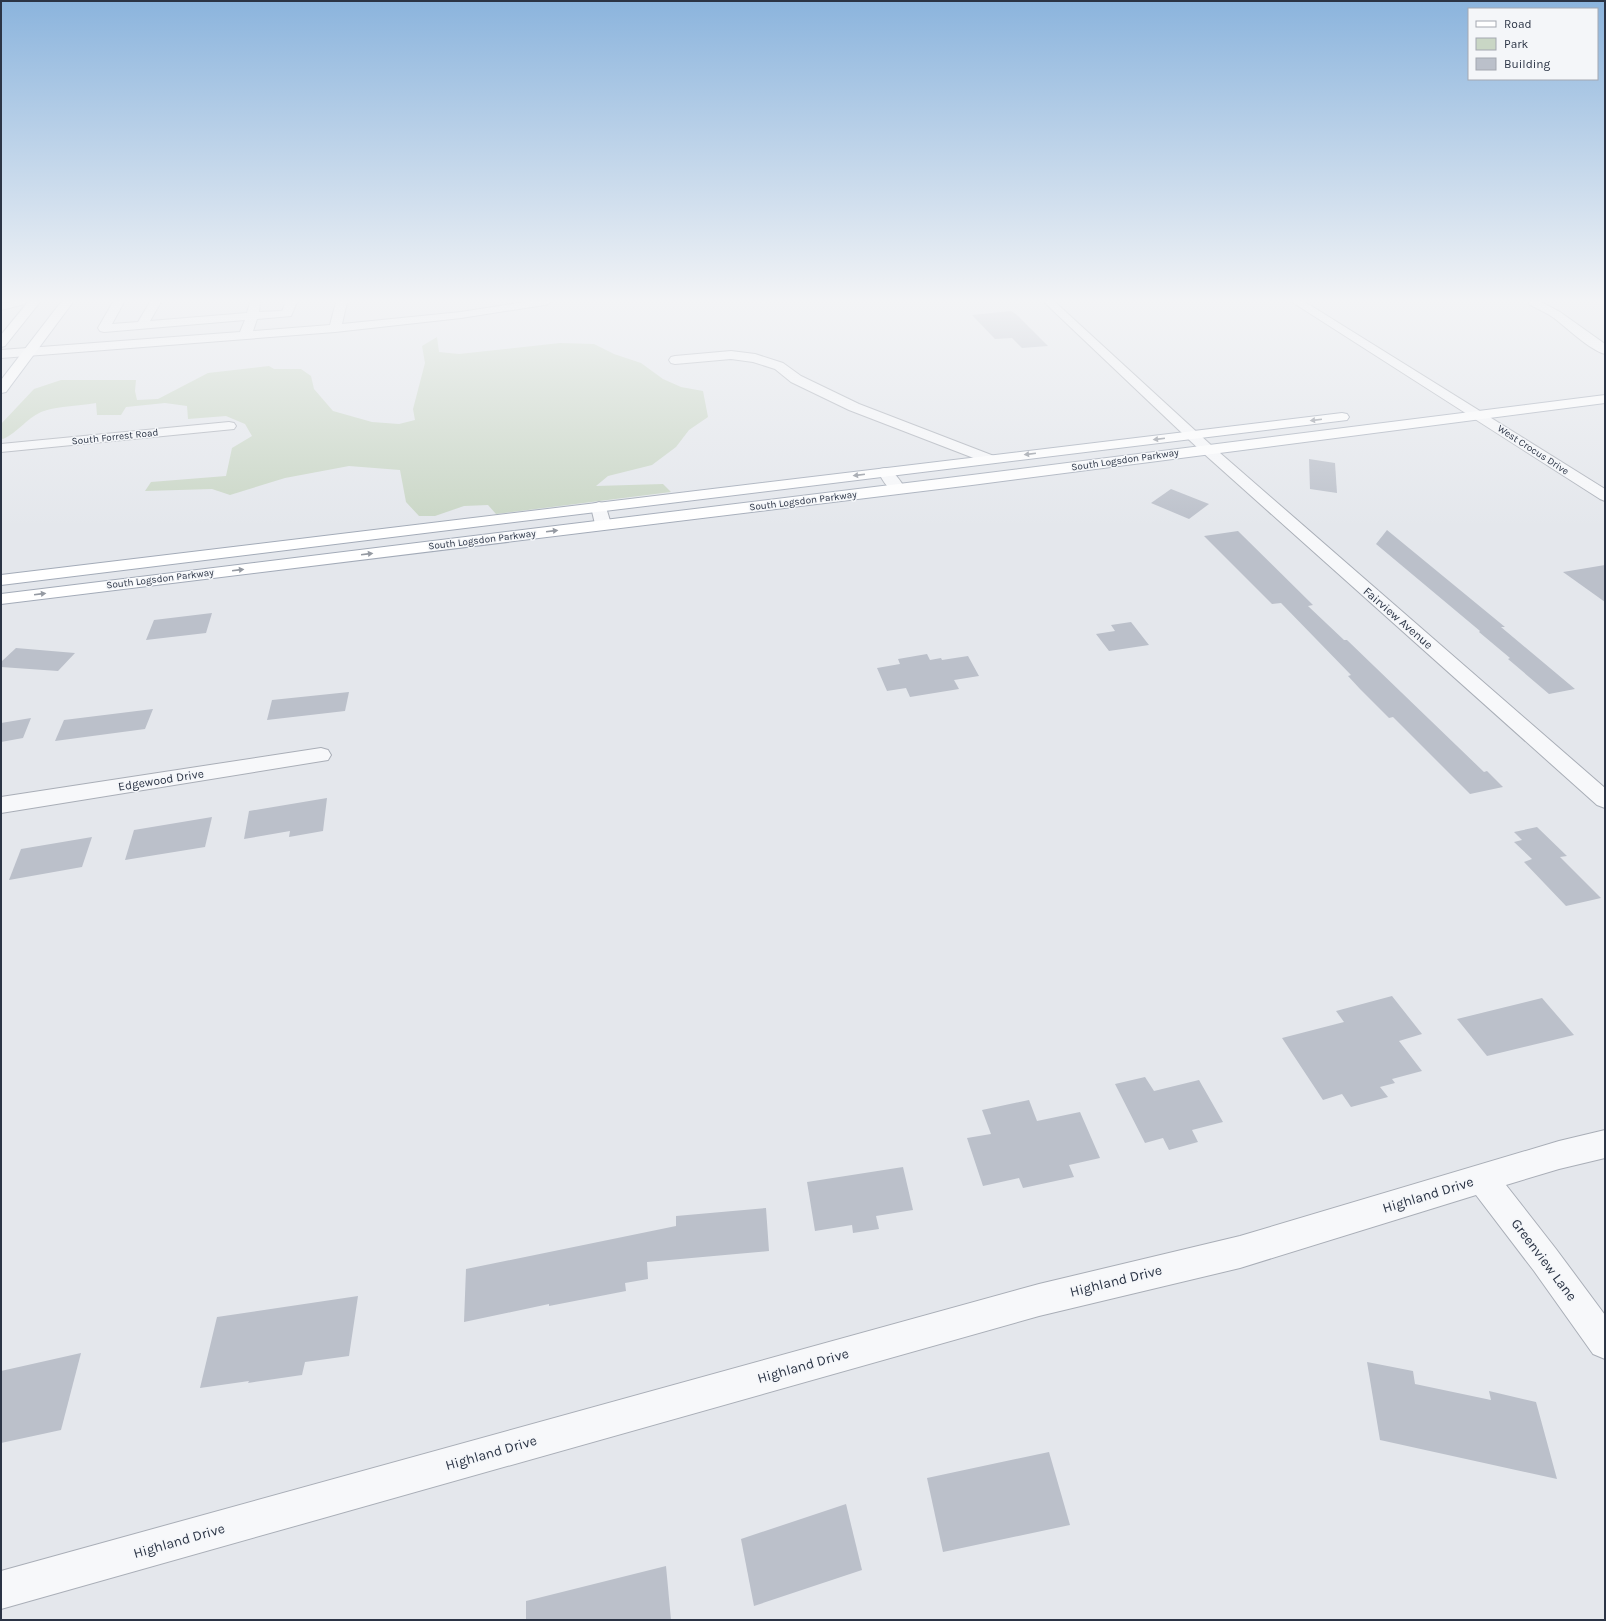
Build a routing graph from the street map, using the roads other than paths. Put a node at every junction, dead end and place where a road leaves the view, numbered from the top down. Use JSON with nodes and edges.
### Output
{"nodes":[{"id":1,"x":9,"y":378,"type":"edge"},
{"id":2,"x":794,"y":378,"type":"edge"},
{"id":3,"x":1130,"y":378,"type":"edge"},
{"id":4,"x":1418,"y":378,"type":"edge"},
{"id":5,"x":1,"y":389,"type":"edge"},
{"id":6,"x":1605,"y":399,"type":"edge"},
{"id":7,"x":1481,"y":400,"type":"dead end"},
{"id":8,"x":1458,"y":403,"type":"junction"},
{"id":9,"x":1434,"y":405,"type":"dead end"},
{"id":10,"x":1356,"y":415,"type":"dead end"},
{"id":11,"x":1477,"y":415,"type":"junction"},
{"id":12,"x":229,"y":426,"type":"dead end"},
{"id":13,"x":1191,"y":435,"type":"junction"},
{"id":14,"x":1,"y":448,"type":"edge"},
{"id":15,"x":1207,"y":449,"type":"junction"},
{"id":16,"x":989,"y":459,"type":"junction"},
{"id":17,"x":885,"y":472,"type":"junction"},
{"id":18,"x":898,"y":489,"type":"junction"},
{"id":19,"x":1605,"y":496,"type":"edge"},
{"id":20,"x":599,"y":507,"type":"junction"},
{"id":21,"x":603,"y":524,"type":"junction"},
{"id":22,"x":1,"y":580,"type":"edge"},
{"id":23,"x":1,"y":599,"type":"edge"},
{"id":24,"x":321,"y":755,"type":"dead end"},
{"id":25,"x":1605,"y":800,"type":"edge"},
{"id":26,"x":1,"y":805,"type":"edge"},
{"id":27,"x":1605,"y":1144,"type":"edge"},
{"id":28,"x":1482,"y":1179,"type":"junction"},
{"id":29,"x":1605,"y":1342,"type":"edge"},
{"id":30,"x":1,"y":1590,"type":"edge"}],
"edges":[{"from":1,"to":5,"type":"main road"},
{"from":2,"to":16,"type":"street"},
{"from":3,"to":13,"type":"street","name":"Fairview Avenue"},
{"from":4,"to":8,"type":"street","name":"West Crocus Drive"},
{"from":6,"to":11,"type":"main road","name":"South Logsdon Parkway"},
{"from":7,"to":8,"type":"main road"},
{"from":8,"to":9,"type":"main road"},
{"from":8,"to":11,"type":"street","name":"West Crocus Drive"},
{"from":10,"to":13,"type":"main road","name":"South Logsdon Parkway","one_way":true},
{"from":11,"to":15,"type":"main road","name":"South Logsdon Parkway"},
{"from":11,"to":19,"type":"street","name":"West Crocus Drive"},
{"from":12,"to":14,"type":"street","name":"South Forrest Road"},
{"from":13,"to":15,"type":"street","name":"Fairview Avenue"},
{"from":13,"to":16,"type":"main road","name":"South Logsdon Parkway","one_way":true},
{"from":15,"to":18,"type":"main road","name":"South Logsdon Parkway"},
{"from":15,"to":25,"type":"street","name":"Fairview Avenue"},
{"from":16,"to":17,"type":"main road","name":"South Logsdon Parkway"},
{"from":17,"to":18,"type":"street"},
{"from":17,"to":20,"type":"main road","name":"South Logsdon Parkway","one_way":true},
{"from":18,"to":21,"type":"main road","name":"South Logsdon Parkway"},
{"from":20,"to":21,"type":"street"},
{"from":20,"to":22,"type":"main road","name":"South Logsdon Parkway"},
{"from":23,"to":21,"type":"main road","name":"South Logsdon Parkway","one_way":true},
{"from":24,"to":26,"type":"street","name":"Edgewood Drive"},
{"from":27,"to":28,"type":"street","name":"Highland Drive"},
{"from":28,"to":29,"type":"street","name":"Greenview Lane"},
{"from":28,"to":30,"type":"street","name":"Highland Drive"}]}
